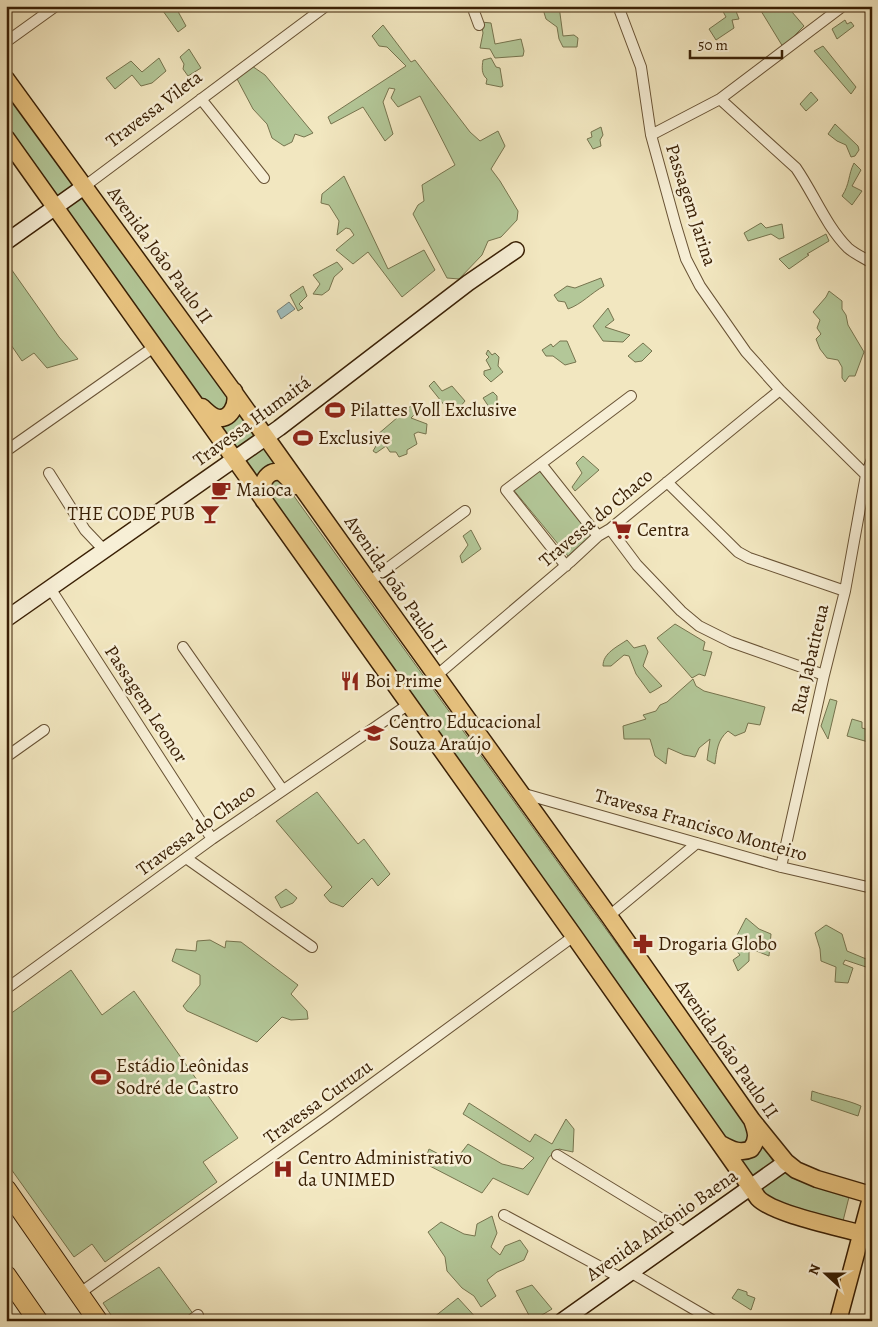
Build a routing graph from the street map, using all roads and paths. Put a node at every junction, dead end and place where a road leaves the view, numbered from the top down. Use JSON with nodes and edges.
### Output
{"nodes":[{"id":1,"x":56,"y":6,"type":"edge"},
{"id":2,"x":326,"y":6,"type":"edge"},
{"id":3,"x":472,"y":6,"type":"edge"},
{"id":4,"x":618,"y":6,"type":"edge"},
{"id":5,"x":843,"y":6,"type":"edge"},
{"id":6,"x":479,"y":25,"type":"dead end"},
{"id":7,"x":6,"y":42,"type":"edge"},
{"id":8,"x":6,"y":78,"type":"edge"},
{"id":9,"x":201,"y":99,"type":"junction"},
{"id":10,"x":720,"y":99,"type":"junction"},
{"id":11,"x":651,"y":135,"type":"junction"},
{"id":12,"x":6,"y":138,"type":"edge"},
{"id":13,"x":264,"y":178,"type":"dead end"},
{"id":14,"x":85,"y":186,"type":"junction"},
{"id":15,"x":56,"y":207,"type":"junction"},
{"id":16,"x":6,"y":242,"type":"edge"},
{"id":17,"x":516,"y":250,"type":"dead end"},
{"id":18,"x":872,"y":263,"type":"edge"},
{"id":19,"x":154,"y":347,"type":"junction"},
{"id":20,"x":780,"y":390,"type":"junction"},
{"id":21,"x":234,"y":391,"type":"junction"},
{"id":22,"x":189,"y":396,"type":"junction"},
{"id":23,"x":632,"y":396,"type":"dead end"},
{"id":24,"x":266,"y":437,"type":"junction"},
{"id":25,"x":6,"y":451,"type":"edge"},
{"id":26,"x":872,"y":459,"type":"edge"},
{"id":27,"x":234,"y":460,"type":"junction"},
{"id":28,"x":541,"y":464,"type":"junction"},
{"id":29,"x":49,"y":473,"type":"dead end"},
{"id":30,"x":866,"y":475,"type":"junction"},
{"id":31,"x":667,"y":482,"type":"junction"},
{"id":32,"x":307,"y":494,"type":"junction"},
{"id":33,"x":264,"y":501,"type":"junction"},
{"id":34,"x":465,"y":511,"type":"dead end"},
{"id":35,"x":610,"y":530,"type":"junction"},
{"id":36,"x":598,"y":536,"type":"junction"},
{"id":37,"x":104,"y":550,"type":"junction"},
{"id":38,"x":566,"y":566,"type":"junction"},
{"id":39,"x":368,"y":582,"type":"junction"},
{"id":40,"x":50,"y":588,"type":"junction"},
{"id":41,"x":844,"y":591,"type":"junction"},
{"id":42,"x":6,"y":619,"type":"edge"},
{"id":43,"x":183,"y":647,"type":"dead end"},
{"id":44,"x":824,"y":675,"type":"junction"},
{"id":45,"x":436,"y":676,"type":"junction"},
{"id":46,"x":409,"y":704,"type":"junction"},
{"id":47,"x":44,"y":730,"type":"dead end"},
{"id":48,"x":6,"y":757,"type":"edge"},
{"id":49,"x":282,"y":789,"type":"junction"},
{"id":50,"x":521,"y":793,"type":"junction"},
{"id":51,"x":212,"y":839,"type":"junction"},
{"id":52,"x":697,"y":843,"type":"junction"},
{"id":53,"x":186,"y":858,"type":"junction"},
{"id":54,"x":781,"y":867,"type":"junction"},
{"id":55,"x":872,"y":888,"type":"edge"},
{"id":56,"x":609,"y":916,"type":"junction"},
{"id":57,"x":574,"y":936,"type":"junction"},
{"id":58,"x":312,"y":947,"type":"dead end"},
{"id":59,"x":6,"y":989,"type":"edge"},
{"id":60,"x":752,"y":1120,"type":"junction"},
{"id":61,"x":722,"y":1144,"type":"junction"},
{"id":62,"x":557,"y":1155,"type":"dead end"},
{"id":63,"x":786,"y":1162,"type":"junction"},
{"id":64,"x":750,"y":1186,"type":"junction"},
{"id":65,"x":6,"y":1189,"type":"edge"},
{"id":66,"x":872,"y":1194,"type":"edge"},
{"id":67,"x":504,"y":1215,"type":"dead end"},
{"id":68,"x":686,"y":1233,"type":"junction"},
{"id":69,"x":862,"y":1234,"type":"junction"},
{"id":70,"x":6,"y":1275,"type":"edge"},
{"id":71,"x":626,"y":1275,"type":"junction"},
{"id":72,"x":80,"y":1293,"type":"junction"},
{"id":73,"x":38,"y":1321,"type":"edge"},
{"id":74,"x":98,"y":1321,"type":"edge"},
{"id":75,"x":562,"y":1321,"type":"edge"},
{"id":76,"x":714,"y":1321,"type":"edge"},
{"id":77,"x":838,"y":1321,"type":"edge"}],
"edges":[{"from":1,"to":7,"type":"street"},
{"from":2,"to":9,"type":"street","name":"Travessa Vileta"},
{"from":3,"to":6,"type":"street"},
{"from":4,"to":11,"type":"street","name":"Passagem Jarina"},
{"from":5,"to":10,"type":"street"},
{"from":8,"to":14,"type":"main road","name":"Avenida João Paulo II"},
{"from":9,"to":13,"type":"street"},
{"from":9,"to":14,"type":"street","name":"Travessa Vileta"},
{"from":10,"to":11,"type":"street"},
{"from":10,"to":18,"type":"street"},
{"from":11,"to":20,"type":"street","name":"Passagem Jarina"},
{"from":12,"to":15,"type":"main road"},
{"from":14,"to":15,"type":"street","name":"Travessa Vileta"},
{"from":14,"to":21,"type":"main road","name":"Avenida João Paulo II"},
{"from":15,"to":16,"type":"street","name":"Travessa Vileta"},
{"from":15,"to":19,"type":"main road"},
{"from":17,"to":24,"type":"street","name":"Travessa Humaitá"},
{"from":19,"to":22,"type":"main road"},
{"from":19,"to":25,"type":"street"},
{"from":20,"to":30,"type":"street","name":"Passagem Jarina"},
{"from":20,"to":31,"type":"street","name":"Travessa do Chaco"},
{"from":21,"to":22,"type":"main road"},
{"from":21,"to":24,"type":"main road","name":"Avenida João Paulo II"},
{"from":22,"to":27,"type":"main road"},
{"from":23,"to":28,"type":"street"},
{"from":24,"to":27,"type":"street","name":"Travessa Humaitá"},
{"from":24,"to":32,"type":"main road","name":"Avenida João Paulo II"},
{"from":26,"to":30,"type":"street","name":"Rua Jabatiteua"},
{"from":27,"to":33,"type":"main road"},
{"from":27,"to":37,"type":"street","name":"Travessa Humaitá"},
{"from":28,"to":36,"type":"street"},
{"from":28,"to":38,"type":"street"},
{"from":29,"to":37,"type":"street"},
{"from":30,"to":41,"type":"street","name":"Rua Jabatiteua"},
{"from":31,"to":35,"type":"street","name":"Travessa do Chaco"},
{"from":31,"to":41,"type":"street"},
{"from":32,"to":33,"type":"main road"},
{"from":32,"to":39,"type":"main road","name":"Avenida João Paulo II"},
{"from":33,"to":46,"type":"main road"},
{"from":34,"to":39,"type":"street"},
{"from":35,"to":36,"type":"street","name":"Travessa do Chaco"},
{"from":35,"to":44,"type":"street"},
{"from":36,"to":38,"type":"street","name":"Travessa do Chaco"},
{"from":37,"to":40,"type":"street","name":"Travessa Humaitá"},
{"from":38,"to":45,"type":"street","name":"Travessa do Chaco"},
{"from":39,"to":45,"type":"main road","name":"Avenida João Paulo II"},
{"from":40,"to":42,"type":"street","name":"Travessa Humaitá"},
{"from":40,"to":51,"type":"street","name":"Passagem Leonor"},
{"from":41,"to":44,"type":"street","name":"Rua Jabatiteua"},
{"from":43,"to":49,"type":"street"},
{"from":44,"to":54,"type":"street","name":"Rua Jabatiteua"},
{"from":45,"to":50,"type":"main road","name":"Avenida João Paulo II"},
{"from":46,"to":49,"type":"street","name":"Travessa do Chaco"},
{"from":46,"to":57,"type":"main road"},
{"from":47,"to":48,"type":"street"},
{"from":49,"to":51,"type":"street","name":"Travessa do Chaco"},
{"from":50,"to":52,"type":"street","name":"Travessa Francisco Monteiro"},
{"from":50,"to":56,"type":"main road","name":"Avenida João Paulo II"},
{"from":51,"to":53,"type":"street","name":"Travessa do Chaco"},
{"from":52,"to":54,"type":"street","name":"Travessa Francisco Monteiro"},
{"from":52,"to":56,"type":"street"},
{"from":53,"to":58,"type":"street"},
{"from":53,"to":59,"type":"street","name":"Travessa do Chaco"},
{"from":54,"to":55,"type":"street","name":"Travessa Francisco Monteiro"},
{"from":56,"to":60,"type":"main road","name":"Avenida João Paulo II"},
{"from":57,"to":61,"type":"main road"},
{"from":57,"to":72,"type":"street","name":"Travessa Curuzu"},
{"from":60,"to":61,"type":"main road"},
{"from":60,"to":63,"type":"main road","name":"Avenida João Paulo II"},
{"from":61,"to":64,"type":"main road"},
{"from":62,"to":68,"type":"street"},
{"from":63,"to":64,"type":"street","name":"Avenida Antônio Baena"},
{"from":63,"to":66,"type":"main road","name":"Avenida João Paulo II"},
{"from":64,"to":68,"type":"street","name":"Avenida Antônio Baena"},
{"from":64,"to":69,"type":"main road"},
{"from":65,"to":72,"type":"highway"},
{"from":66,"to":69,"type":"main road"},
{"from":67,"to":71,"type":"street"},
{"from":68,"to":71,"type":"street","name":"Avenida Antônio Baena"},
{"from":69,"to":77,"type":"main road"},
{"from":70,"to":73,"type":"highway"},
{"from":71,"to":75,"type":"street","name":"Avenida Antônio Baena"},
{"from":71,"to":76,"type":"street"},
{"from":72,"to":74,"type":"highway"}]}
